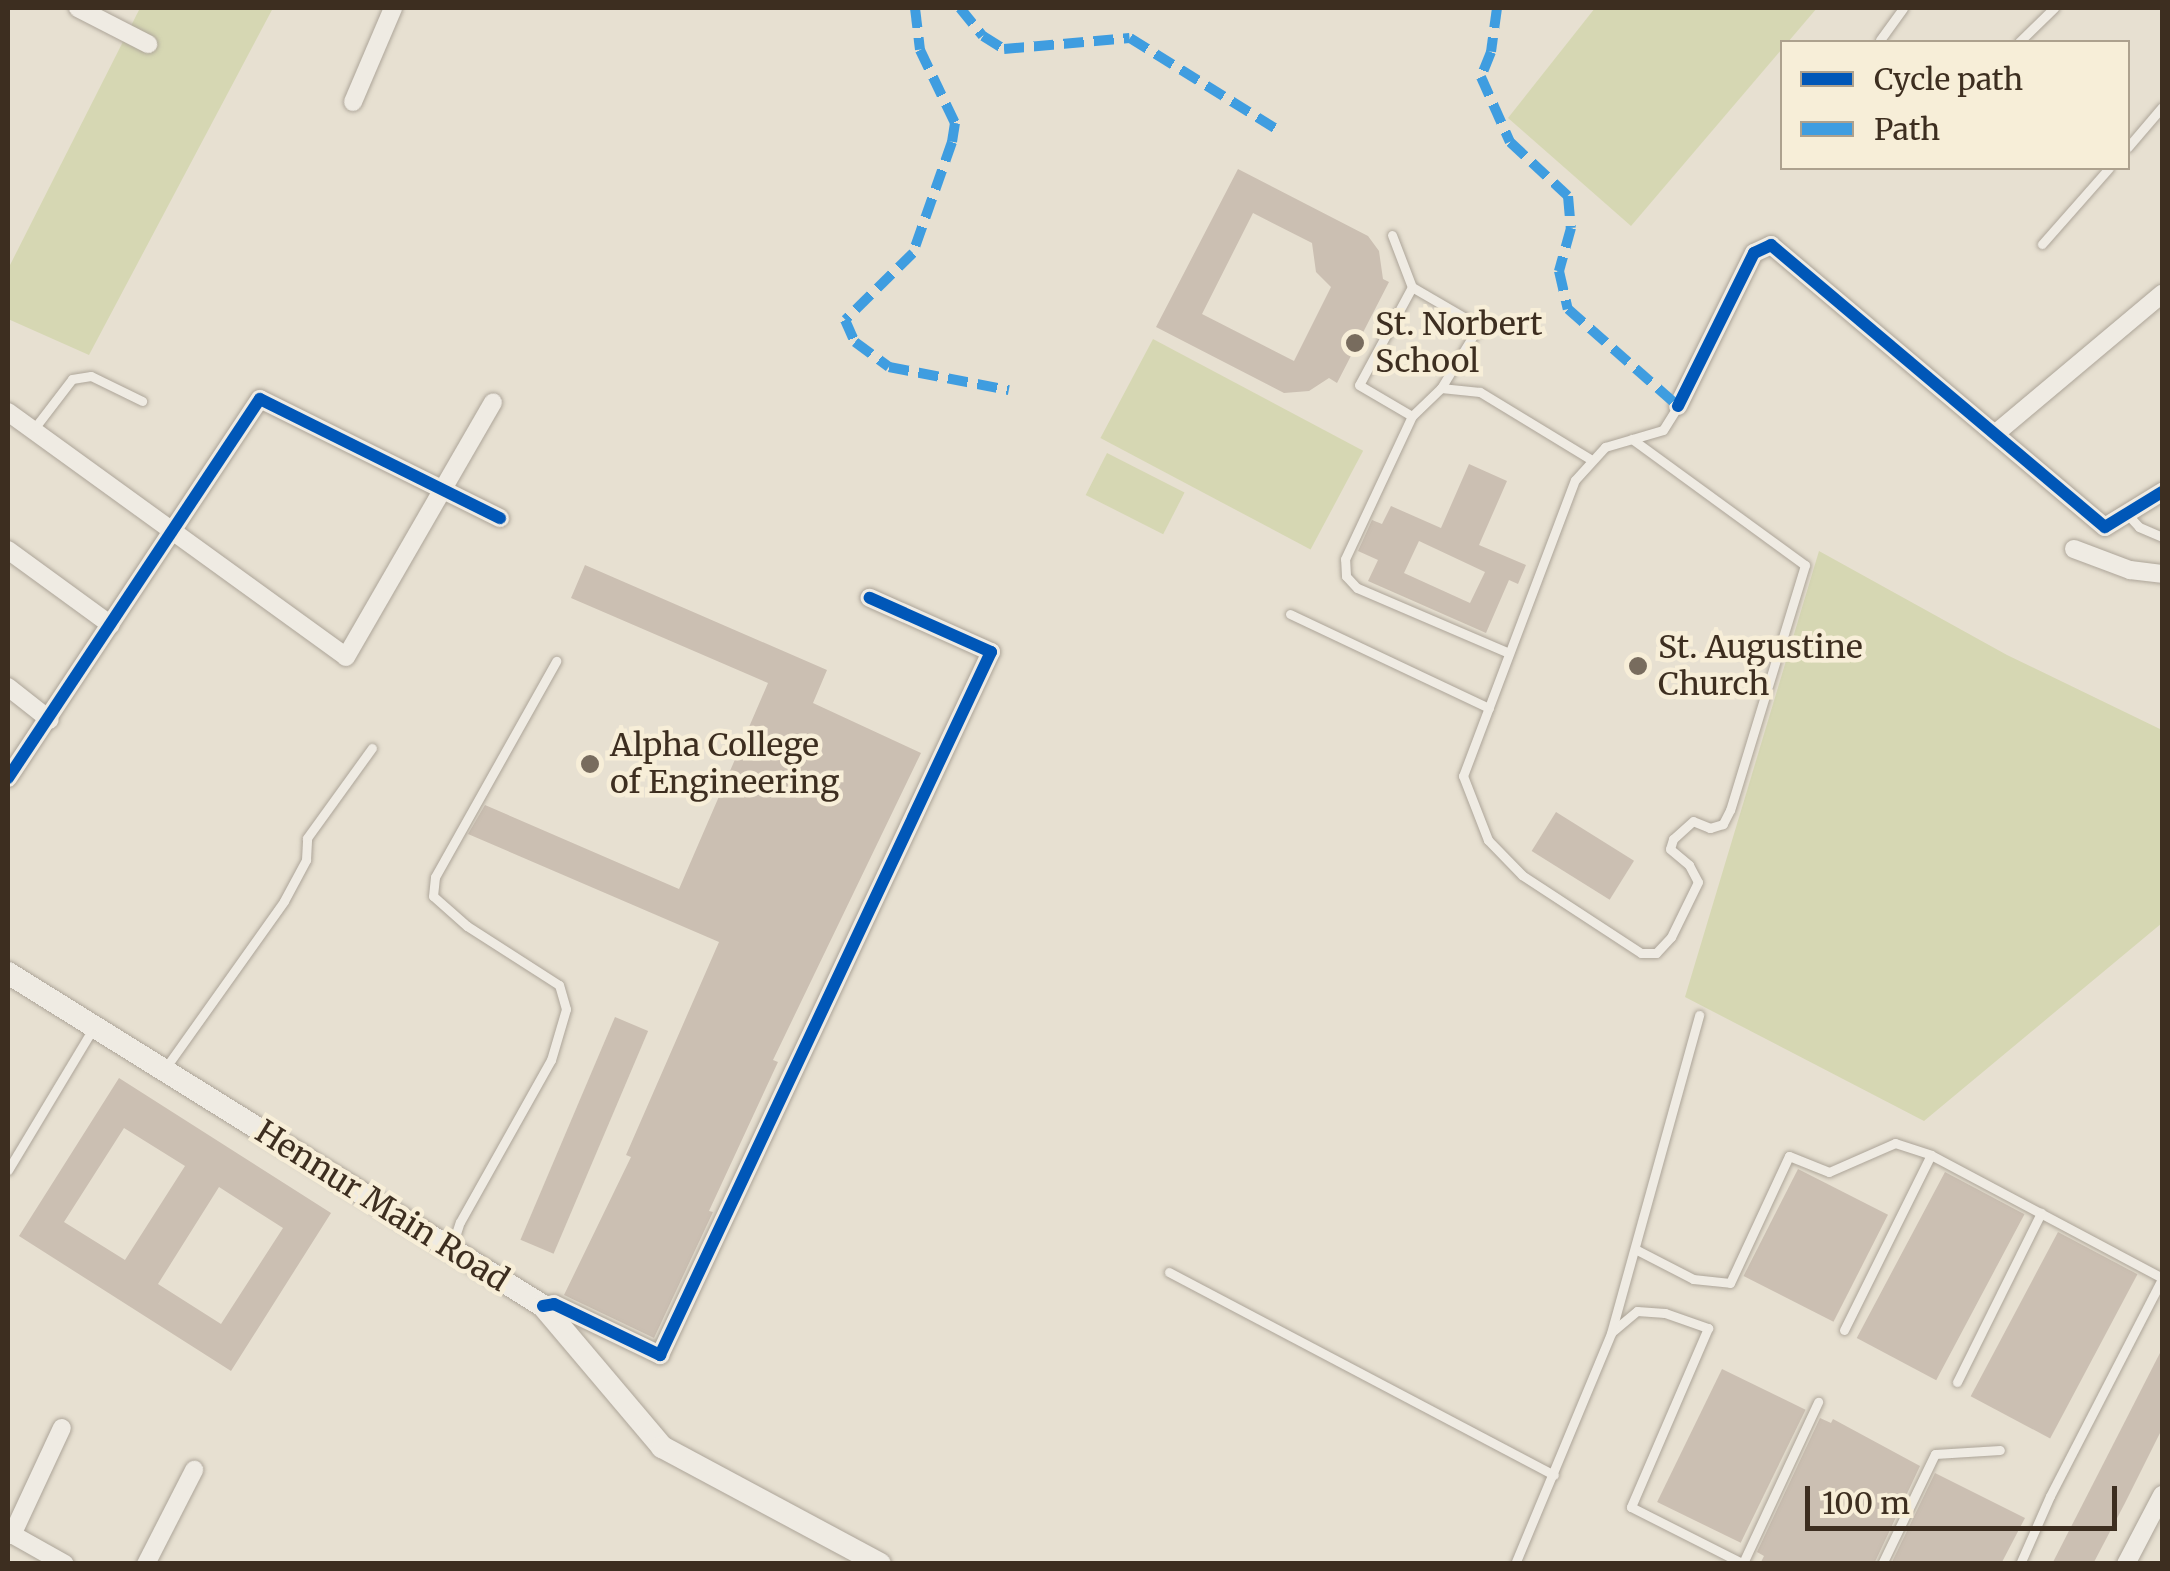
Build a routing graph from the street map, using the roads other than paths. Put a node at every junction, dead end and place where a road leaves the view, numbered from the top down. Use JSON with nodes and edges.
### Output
{"nodes":[{"id":1,"x":78,"y":8,"type":"edge"},
{"id":2,"x":393,"y":8,"type":"edge"},
{"id":3,"x":1903,"y":8,"type":"edge"},
{"id":4,"x":2054,"y":8,"type":"edge"},
{"id":5,"x":1880,"y":40,"type":"edge"},
{"id":6,"x":2021,"y":40,"type":"edge"},
{"id":7,"x":148,"y":44,"type":"dead end"},
{"id":8,"x":353,"y":102,"type":"dead end"},
{"id":9,"x":2162,"y":107,"type":"edge"},
{"id":10,"x":2130,"y":145,"type":"edge"},
{"id":11,"x":2107,"y":170,"type":"edge"},
{"id":12,"x":1392,"y":235,"type":"dead end"},
{"id":13,"x":2042,"y":244,"type":"dead end"},
{"id":14,"x":1412,"y":287,"type":"junction"},
{"id":15,"x":2162,"y":294,"type":"edge"},
{"id":16,"x":1441,"y":388,"type":"junction"},
{"id":17,"x":142,"y":401,"type":"dead end"},
{"id":18,"x":493,"y":402,"type":"dead end"},
{"id":19,"x":1678,"y":406,"type":"joint"},
{"id":20,"x":8,"y":412,"type":"edge"},
{"id":21,"x":1412,"y":416,"type":"junction"},
{"id":22,"x":32,"y":430,"type":"junction"},
{"id":23,"x":1996,"y":434,"type":"junction"},
{"id":24,"x":1632,"y":439,"type":"junction"},
{"id":25,"x":1590,"y":459,"type":"junction"},
{"id":26,"x":444,"y":490,"type":"junction"},
{"id":27,"x":2162,"y":492,"type":"edge"},
{"id":28,"x":2127,"y":513,"type":"junction"},
{"id":29,"x":500,"y":518,"type":"dead end"},
{"id":30,"x":170,"y":533,"type":"junction"},
{"id":31,"x":2162,"y":537,"type":"edge"},
{"id":32,"x":2074,"y":549,"type":"dead end"},
{"id":33,"x":8,"y":550,"type":"edge"},
{"id":34,"x":2162,"y":574,"type":"edge"},
{"id":35,"x":870,"y":598,"type":"dead end"},
{"id":36,"x":1290,"y":614,"type":"dead end"},
{"id":37,"x":111,"y":625,"type":"junction"},
{"id":38,"x":1510,"y":653,"type":"junction"},
{"id":39,"x":556,"y":661,"type":"dead end"},
{"id":40,"x":8,"y":687,"type":"edge"},
{"id":41,"x":1488,"y":708,"type":"junction"},
{"id":42,"x":50,"y":720,"type":"junction"},
{"id":43,"x":372,"y":748,"type":"dead end"},
{"id":44,"x":8,"y":778,"type":"edge"},
{"id":45,"x":8,"y":972,"type":"edge"},
{"id":46,"x":1699,"y":1015,"type":"dead end"},
{"id":47,"x":94,"y":1027,"type":"junction"},
{"id":48,"x":164,"y":1070,"type":"junction"},
{"id":49,"x":1931,"y":1155,"type":"junction"},
{"id":50,"x":8,"y":1170,"type":"edge"},
{"id":51,"x":2041,"y":1214,"type":"junction"},
{"id":52,"x":451,"y":1248,"type":"junction"},
{"id":53,"x":1634,"y":1249,"type":"junction"},
{"id":54,"x":1170,"y":1272,"type":"dead end"},
{"id":55,"x":2162,"y":1278,"type":"edge"},
{"id":56,"x":543,"y":1306,"type":"junction"},
{"id":57,"x":1844,"y":1330,"type":"dead end"},
{"id":58,"x":1611,"y":1332,"type":"junction"},
{"id":59,"x":1957,"y":1382,"type":"dead end"},
{"id":60,"x":1818,"y":1402,"type":"dead end"},
{"id":61,"x":62,"y":1428,"type":"dead end"},
{"id":62,"x":2000,"y":1450,"type":"dead end"},
{"id":63,"x":194,"y":1470,"type":"dead end"},
{"id":64,"x":1554,"y":1475,"type":"junction"},
{"id":65,"x":2162,"y":1495,"type":"edge"},
{"id":66,"x":10,"y":1534,"type":"edge"},
{"id":67,"x":1744,"y":1563,"type":"edge"},
{"id":68,"x":65,"y":1564,"type":"edge"},
{"id":69,"x":146,"y":1564,"type":"edge"},
{"id":70,"x":880,"y":1564,"type":"edge"},
{"id":71,"x":1516,"y":1564,"type":"edge"},
{"id":72,"x":1882,"y":1564,"type":"edge"},
{"id":73,"x":2020,"y":1564,"type":"edge"},
{"id":74,"x":2126,"y":1564,"type":"edge"}],
"edges":[{"from":1,"to":7,"type":"street"},
{"from":2,"to":8,"type":"street"},
{"from":3,"to":5,"type":"lane"},
{"from":4,"to":6,"type":"lane"},
{"from":9,"to":10,"type":"lane"},
{"from":11,"to":13,"type":"lane"},
{"from":12,"to":14,"type":"lane"},
{"from":14,"to":16,"type":"lane"},
{"from":14,"to":21,"type":"lane"},
{"from":15,"to":23,"type":"street"},
{"from":16,"to":21,"type":"lane"},
{"from":16,"to":25,"type":"lane"},
{"from":17,"to":22,"type":"lane"},
{"from":18,"to":26,"type":"street"},
{"from":19,"to":23,"type":"street"},
{"from":19,"to":24,"type":"lane"},
{"from":20,"to":22,"type":"street"},
{"from":21,"to":38,"type":"lane"},
{"from":22,"to":30,"type":"street"},
{"from":23,"to":28,"type":"street"},
{"from":24,"to":25,"type":"lane"},
{"from":24,"to":41,"type":"lane"},
{"from":25,"to":38,"type":"lane"},
{"from":26,"to":29,"type":"street"},
{"from":26,"to":30,"type":"street"},
{"from":26,"to":30,"type":"street"},
{"from":27,"to":28,"type":"street"},
{"from":28,"to":31,"type":"lane"},
{"from":30,"to":37,"type":"street"},
{"from":32,"to":34,"type":"street"},
{"from":33,"to":37,"type":"street"},
{"from":35,"to":56,"type":"street"},
{"from":36,"to":41,"type":"lane"},
{"from":37,"to":42,"type":"street"},
{"from":38,"to":41,"type":"lane"},
{"from":39,"to":52,"type":"lane"},
{"from":40,"to":42,"type":"street"},
{"from":42,"to":44,"type":"street"},
{"from":43,"to":48,"type":"lane"},
{"from":45,"to":47,"type":"main road","name":"Hennur Main Road"},
{"from":46,"to":53,"type":"lane"},
{"from":47,"to":48,"type":"main road","name":"Hennur Main Road"},
{"from":47,"to":50,"type":"lane"},
{"from":48,"to":52,"type":"main road","name":"Hennur Main Road"},
{"from":49,"to":51,"type":"lane"},
{"from":49,"to":53,"type":"lane"},
{"from":49,"to":57,"type":"lane"},
{"from":51,"to":55,"type":"lane"},
{"from":51,"to":59,"type":"lane"},
{"from":52,"to":56,"type":"main road","name":"Hennur Main Road"},
{"from":53,"to":58,"type":"lane"},
{"from":54,"to":64,"type":"lane"},
{"from":55,"to":73,"type":"lane"},
{"from":56,"to":70,"type":"main road","name":"Hennur Main Road"},
{"from":58,"to":64,"type":"lane"},
{"from":58,"to":67,"type":"lane"},
{"from":60,"to":67,"type":"lane"},
{"from":61,"to":66,"type":"street"},
{"from":62,"to":72,"type":"lane"},
{"from":63,"to":69,"type":"street"},
{"from":64,"to":71,"type":"lane"},
{"from":65,"to":74,"type":"street"},
{"from":66,"to":68,"type":"street"}]}
